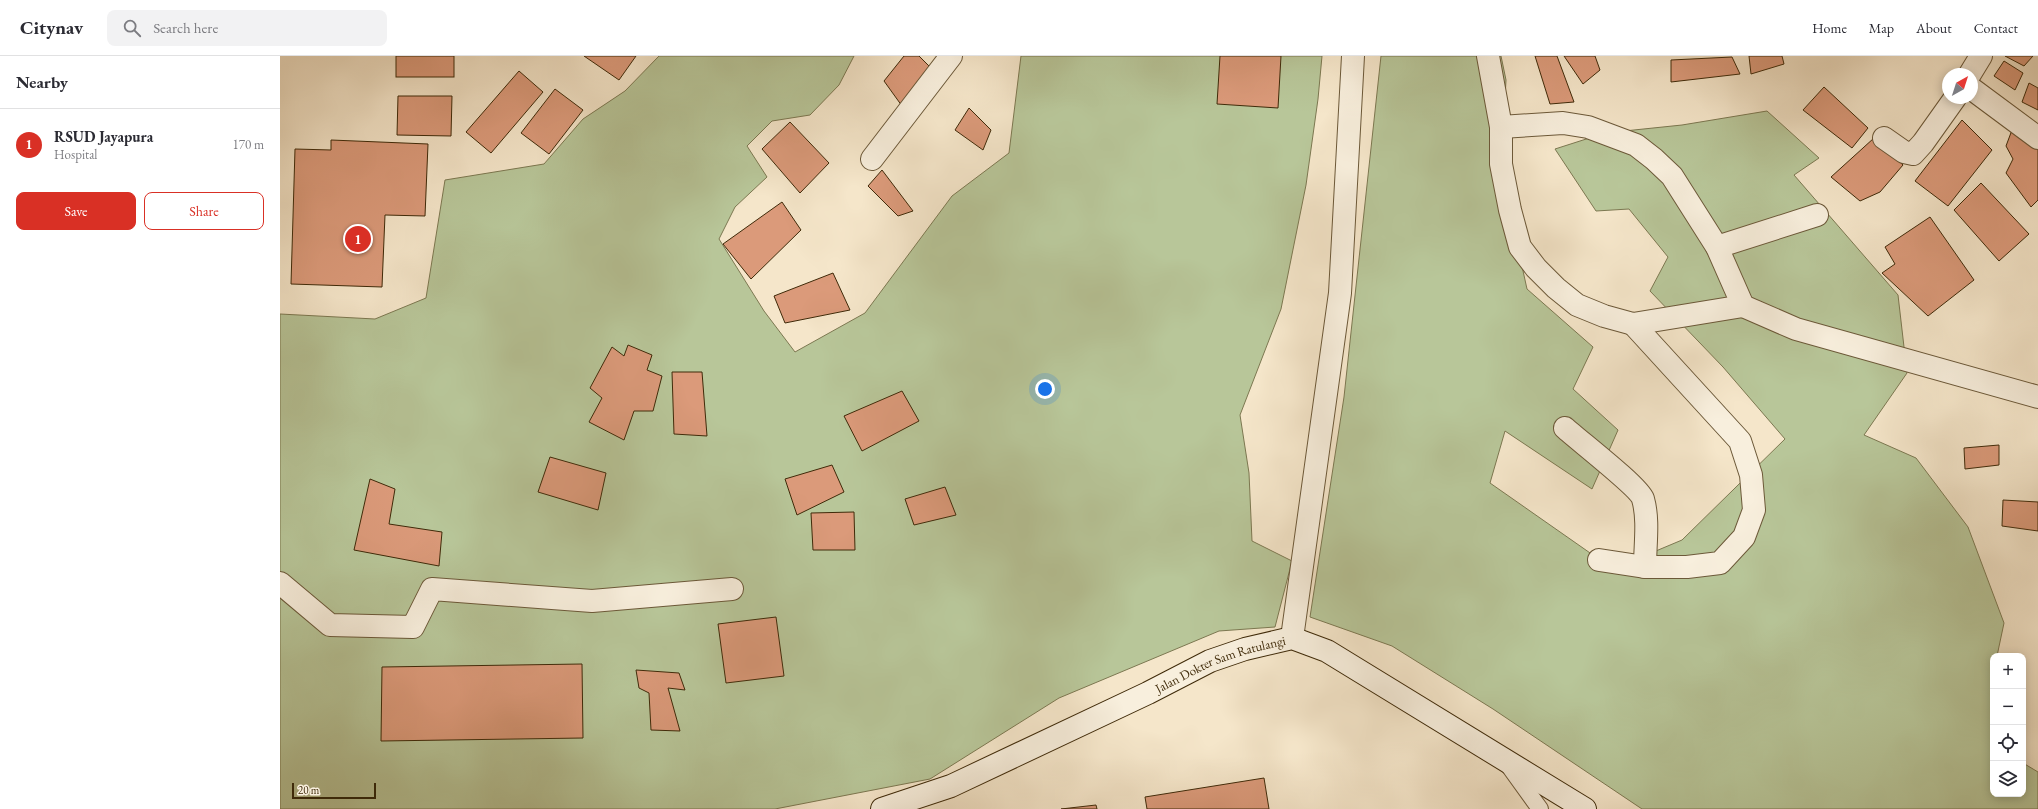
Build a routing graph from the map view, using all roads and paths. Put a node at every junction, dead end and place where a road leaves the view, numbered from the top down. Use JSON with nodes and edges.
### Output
{"nodes":[{"id":1,"x":951,"y":56,"type":"edge"},
{"id":2,"x":1353,"y":56,"type":"edge"},
{"id":3,"x":1488,"y":56,"type":"edge"},
{"id":4,"x":1981,"y":56,"type":"edge"},
{"id":5,"x":1974,"y":68,"type":"edge"},
{"id":6,"x":1978,"y":93,"type":"edge"},
{"id":7,"x":1951,"y":104,"type":"edge"},
{"id":8,"x":1501,"y":127,"type":"junction"},
{"id":9,"x":1884,"y":138,"type":"dead end"},
{"id":10,"x":2038,"y":138,"type":"edge"},
{"id":11,"x":872,"y":159,"type":"dead end"},
{"id":12,"x":1817,"y":215,"type":"dead end"},
{"id":13,"x":1717,"y":247,"type":"junction"},
{"id":14,"x":1743,"y":306,"type":"junction"},
{"id":15,"x":1633,"y":324,"type":"junction"},
{"id":16,"x":2038,"y":397,"type":"edge"},
{"id":17,"x":1565,"y":428,"type":"dead end"},
{"id":18,"x":1599,"y":560,"type":"dead end"},
{"id":19,"x":1644,"y":566,"type":"junction"},
{"id":20,"x":280,"y":583,"type":"edge"},
{"id":21,"x":732,"y":589,"type":"dead end"},
{"id":22,"x":1292,"y":638,"type":"junction"},
{"id":23,"x":1505,"y":760,"type":"junction"},
{"id":24,"x":882,"y":809,"type":"edge"},
{"id":25,"x":1540,"y":809,"type":"edge"},
{"id":26,"x":1585,"y":809,"type":"edge"}],
"edges":[{"from":1,"to":11,"type":"street"},
{"from":2,"to":22,"type":"street"},
{"from":3,"to":8,"type":"street"},
{"from":4,"to":5,"type":"street"},
{"from":6,"to":10,"type":"street"},
{"from":7,"to":9,"type":"street"},
{"from":8,"to":13,"type":"street"},
{"from":8,"to":15,"type":"street"},
{"from":12,"to":13,"type":"street"},
{"from":13,"to":14,"type":"street"},
{"from":14,"to":15,"type":"street"},
{"from":14,"to":16,"type":"street"},
{"from":15,"to":19,"type":"street"},
{"from":17,"to":19,"type":"street"},
{"from":18,"to":19,"type":"street"},
{"from":20,"to":21,"type":"street"},
{"from":22,"to":23,"type":"street","name":"Jalan Dokter Sam Ratulangi"},
{"from":22,"to":24,"type":"street","name":"Jalan Dokter Sam Ratulangi"},
{"from":23,"to":25,"type":"lane"},
{"from":23,"to":26,"type":"street","name":"Jalan Dokter Sam Ratulangi"}]}
